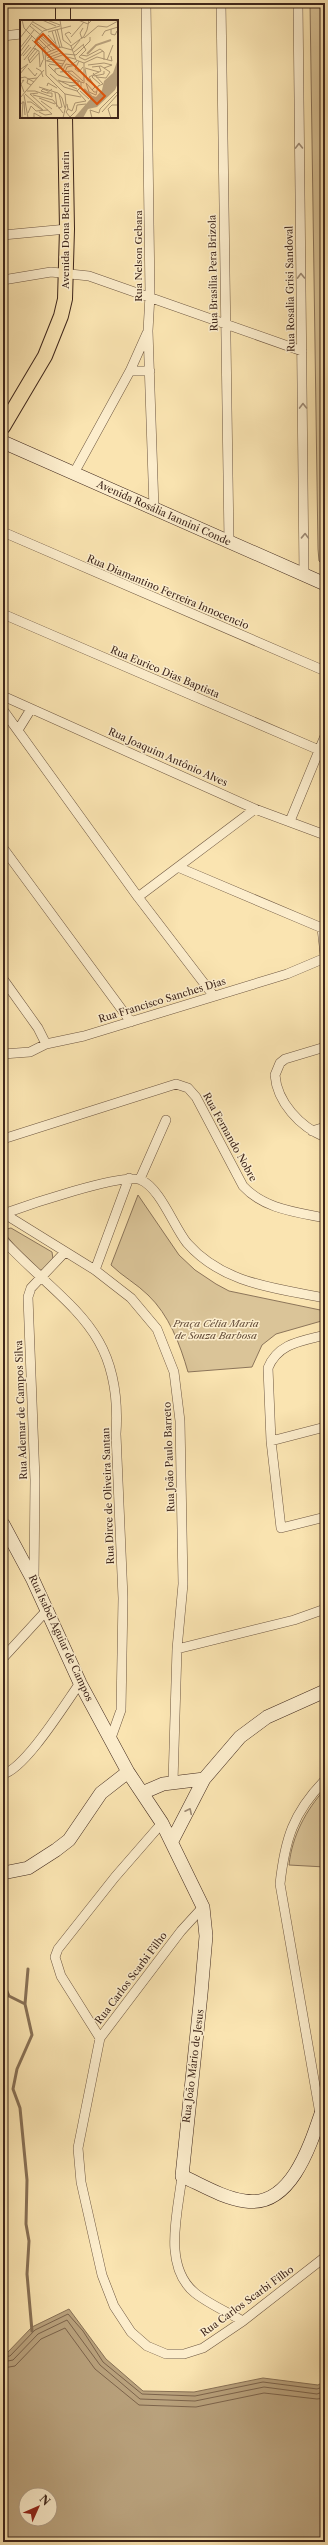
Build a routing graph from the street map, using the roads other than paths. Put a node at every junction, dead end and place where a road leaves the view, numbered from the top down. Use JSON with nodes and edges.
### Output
{"nodes":[{"id":1,"x":62,"y":3,"type":"edge"},
{"id":2,"x":146,"y":3,"type":"edge"},
{"id":3,"x":221,"y":3,"type":"edge"},
{"id":4,"x":298,"y":3,"type":"edge"},
{"id":5,"x":63,"y":20,"type":"edge"},
{"id":6,"x":20,"y":34,"type":"edge"},
{"id":7,"x":3,"y":36,"type":"edge"},
{"id":8,"x":65,"y":118,"type":"edge"},
{"id":9,"x":67,"y":229,"type":"junction"},
{"id":10,"x":3,"y":235,"type":"edge"},
{"id":11,"x":65,"y":273,"type":"junction"},
{"id":12,"x":3,"y":280,"type":"edge"},
{"id":13,"x":150,"y":296,"type":"junction"},
{"id":14,"x":225,"y":325,"type":"junction"},
{"id":15,"x":148,"y":331,"type":"junction"},
{"id":16,"x":302,"y":351,"type":"junction"},
{"id":17,"x":130,"y":371,"type":"junction"},
{"id":18,"x":150,"y":371,"type":"junction"},
{"id":19,"x":3,"y":427,"type":"edge"},
{"id":20,"x":3,"y":442,"type":"edge"},
{"id":21,"x":74,"y":473,"type":"junction"},
{"id":22,"x":154,"y":509,"type":"junction"},
{"id":23,"x":3,"y":532,"type":"edge"},
{"id":24,"x":229,"y":542,"type":"junction"},
{"id":25,"x":304,"y":575,"type":"junction"},
{"id":26,"x":325,"y":584,"type":"edge"},
{"id":27,"x":3,"y":614,"type":"edge"},
{"id":28,"x":325,"y":671,"type":"edge"},
{"id":29,"x":3,"y":696,"type":"edge"},
{"id":30,"x":31,"y":709,"type":"junction"},
{"id":31,"x":3,"y":710,"type":"edge"},
{"id":32,"x":18,"y":730,"type":"junction"},
{"id":33,"x":325,"y":736,"type":"edge"},
{"id":34,"x":319,"y":750,"type":"junction"},
{"id":35,"x":255,"y":809,"type":"junction"},
{"id":36,"x":290,"y":821,"type":"junction"},
{"id":37,"x":325,"y":834,"type":"edge"},
{"id":38,"x":3,"y":848,"type":"edge"},
{"id":39,"x":180,"y":868,"type":"junction"},
{"id":40,"x":138,"y":897,"type":"junction"},
{"id":41,"x":323,"y":924,"type":"edge"},
{"id":42,"x":325,"y":956,"type":"edge"},
{"id":43,"x":3,"y":979,"type":"edge"},
{"id":44,"x":213,"y":995,"type":"junction"},
{"id":45,"x":131,"y":1022,"type":"junction"},
{"id":46,"x":46,"y":1044,"type":"junction"},
{"id":47,"x":325,"y":1047,"type":"edge"},
{"id":48,"x":3,"y":1054,"type":"edge"},
{"id":49,"x":166,"y":1120,"type":"dead end"},
{"id":50,"x":325,"y":1127,"type":"edge"},
{"id":51,"x":312,"y":1131,"type":"junction"},
{"id":52,"x":325,"y":1137,"type":"edge"},
{"id":53,"x":3,"y":1139,"type":"edge"},
{"id":54,"x":129,"y":1178,"type":"junction"},
{"id":55,"x":140,"y":1179,"type":"junction"},
{"id":56,"x":3,"y":1214,"type":"edge"},
{"id":57,"x":325,"y":1218,"type":"edge"},
{"id":58,"x":3,"y":1240,"type":"edge"},
{"id":59,"x":65,"y":1252,"type":"junction"},
{"id":60,"x":95,"y":1270,"type":"junction"},
{"id":61,"x":42,"y":1278,"type":"junction"},
{"id":62,"x":325,"y":1298,"type":"edge"},
{"id":63,"x":325,"y":1335,"type":"edge"},
{"id":64,"x":325,"y":1427,"type":"edge"},
{"id":65,"x":271,"y":1440,"type":"junction"},
{"id":66,"x":325,"y":1517,"type":"edge"},
{"id":67,"x":3,"y":1524,"type":"edge"},
{"id":68,"x":34,"y":1580,"type":"junction"},
{"id":69,"x":325,"y":1609,"type":"edge"},
{"id":70,"x":47,"y":1610,"type":"junction"},
{"id":71,"x":177,"y":1649,"type":"junction"},
{"id":72,"x":3,"y":1658,"type":"edge"},
{"id":73,"x":80,"y":1683,"type":"junction"},
{"id":74,"x":325,"y":1691,"type":"edge"},
{"id":75,"x":111,"y":1738,"type":"junction"},
{"id":76,"x":128,"y":1772,"type":"junction"},
{"id":77,"x":3,"y":1774,"type":"edge"},
{"id":78,"x":204,"y":1779,"type":"junction"},
{"id":79,"x":325,"y":1780,"type":"edge"},
{"id":80,"x":173,"y":1782,"type":"junction"},
{"id":81,"x":142,"y":1793,"type":"junction"},
{"id":82,"x":162,"y":1823,"type":"junction"},
{"id":83,"x":172,"y":1841,"type":"junction"},
{"id":84,"x":3,"y":1873,"type":"edge"},
{"id":85,"x":203,"y":1907,"type":"junction"},
{"id":86,"x":100,"y":2038,"type":"junction"},
{"id":87,"x":325,"y":2102,"type":"edge"},
{"id":88,"x":320,"y":2115,"type":"junction"},
{"id":89,"x":182,"y":2176,"type":"junction"},
{"id":90,"x":325,"y":2257,"type":"edge"},
{"id":91,"x":243,"y":2321,"type":"junction"}],
"edges":[{"from":1,"to":5,"type":"main road"},
{"from":2,"to":13,"type":"street","name":"Rua Nelson Gebara"},
{"from":3,"to":14,"type":"street","name":"Rua Brasília Pera Brizola"},
{"from":16,"to":4,"type":"street","name":"Rua Rosalia Grisi Sandoval","one_way":true},
{"from":6,"to":7,"type":"street"},
{"from":8,"to":9,"type":"main road","name":"Avenida Dona Belmira Marin"},
{"from":9,"to":10,"type":"street"},
{"from":9,"to":11,"type":"main road","name":"Avenida Dona Belmira Marin"},
{"from":11,"to":12,"type":"street"},
{"from":11,"to":13,"type":"street"},
{"from":11,"to":19,"type":"main road","name":"Avenida Dona Belmira Marin"},
{"from":13,"to":14,"type":"street"},
{"from":13,"to":15,"type":"street","name":"Rua Nelson Gebara"},
{"from":14,"to":16,"type":"street"},
{"from":14,"to":24,"type":"street","name":"Rua Brasília Pera Brizola"},
{"from":15,"to":17,"type":"street"},
{"from":15,"to":18,"type":"street","name":"Rua Nelson Gebara"},
{"from":25,"to":16,"type":"street","name":"Rua Rosalia Grisi Sandoval","one_way":true},
{"from":17,"to":18,"type":"street"},
{"from":17,"to":21,"type":"street"},
{"from":18,"to":22,"type":"street","name":"Rua Nelson Gebara"},
{"from":20,"to":21,"type":"street","name":"Avenida Rosália Iannini Conde"},
{"from":21,"to":22,"type":"street","name":"Avenida Rosália Iannini Conde"},
{"from":22,"to":24,"type":"street","name":"Avenida Rosália Iannini Conde"},
{"from":23,"to":28,"type":"street","name":"Rua Diamantino Ferreira Innocencio"},
{"from":24,"to":25,"type":"street","name":"Avenida Rosália Iannini Conde"},
{"from":25,"to":26,"type":"street","name":"Avenida Rosália Iannini Conde"},
{"from":27,"to":34,"type":"street","name":"Rua Eurico Dias Baptista"},
{"from":29,"to":30,"type":"street","name":"Rua Joaquim Antônio Alves"},
{"from":30,"to":32,"type":"street"},
{"from":30,"to":35,"type":"street","name":"Rua Joaquim Antônio Alves"},
{"from":31,"to":32,"type":"street"},
{"from":32,"to":40,"type":"street"},
{"from":33,"to":34,"type":"street"},
{"from":34,"to":36,"type":"street"},
{"from":35,"to":36,"type":"street","name":"Rua Joaquim Antônio Alves"},
{"from":35,"to":39,"type":"street"},
{"from":36,"to":37,"type":"street","name":"Rua Joaquim Antônio Alves"},
{"from":38,"to":45,"type":"street"},
{"from":39,"to":40,"type":"street"},
{"from":39,"to":41,"type":"street"},
{"from":40,"to":44,"type":"street"},
{"from":41,"to":42,"type":"street"},
{"from":42,"to":44,"type":"street","name":"Rua Francisco Sanches Dias"},
{"from":43,"to":46,"type":"street"},
{"from":44,"to":45,"type":"street","name":"Rua Francisco Sanches Dias"},
{"from":45,"to":46,"type":"street","name":"Rua Francisco Sanches Dias"},
{"from":46,"to":48,"type":"street","name":"Rua Francisco Sanches Dias"},
{"from":47,"to":51,"type":"street"},
{"from":49,"to":55,"type":"street"},
{"from":50,"to":51,"type":"street"},
{"from":51,"to":52,"type":"street"},
{"from":53,"to":57,"type":"street","name":"Rua Fernando Nobre"},
{"from":54,"to":55,"type":"street"},
{"from":54,"to":56,"type":"street"},
{"from":54,"to":60,"type":"street"},
{"from":55,"to":62,"type":"street"},
{"from":56,"to":59,"type":"street","name":"Rua João Paulo Barreto"},
{"from":58,"to":61,"type":"street"},
{"from":59,"to":60,"type":"street","name":"Rua João Paulo Barreto"},
{"from":59,"to":61,"type":"street","name":"Rua Ademar de Campos Silva"},
{"from":60,"to":71,"type":"street","name":"Rua João Paulo Barreto"},
{"from":61,"to":68,"type":"street","name":"Rua Ademar de Campos Silva"},
{"from":61,"to":75,"type":"street","name":"Rua Dirce de Oliveira Santan"},
{"from":63,"to":65,"type":"street"},
{"from":64,"to":65,"type":"street"},
{"from":65,"to":66,"type":"street"},
{"from":67,"to":68,"type":"street","name":"Rua Isabel Aguiar de Campos"},
{"from":68,"to":70,"type":"street","name":"Rua Isabel Aguiar de Campos"},
{"from":69,"to":71,"type":"street"},
{"from":70,"to":72,"type":"street"},
{"from":70,"to":73,"type":"street","name":"Rua Isabel Aguiar de Campos"},
{"from":71,"to":80,"type":"street","name":"Rua João Paulo Barreto"},
{"from":73,"to":75,"type":"street","name":"Rua Isabel Aguiar de Campos"},
{"from":73,"to":77,"type":"street"},
{"from":74,"to":78,"type":"street"},
{"from":75,"to":76,"type":"street","name":"Rua Isabel Aguiar de Campos"},
{"from":76,"to":81,"type":"street","name":"Rua Isabel Aguiar de Campos"},
{"from":76,"to":84,"type":"street"},
{"from":78,"to":80,"type":"street"},
{"from":83,"to":78,"type":"street","one_way":true},
{"from":79,"to":88,"type":"street"},
{"from":80,"to":81,"type":"street"},
{"from":81,"to":82,"type":"street","name":"Rua João Mário de Jesus"},
{"from":82,"to":83,"type":"street","name":"Rua João Mário de Jesus"},
{"from":82,"to":86,"type":"street"},
{"from":83,"to":85,"type":"street","name":"Rua João Mário de Jesus"},
{"from":85,"to":86,"type":"street","name":"Rua Carlos Scarbi Filho"},
{"from":85,"to":89,"type":"street","name":"Rua João Mário de Jesus"},
{"from":86,"to":91,"type":"street","name":"Rua Carlos Scarbi Filho"},
{"from":87,"to":88,"type":"street"},
{"from":88,"to":89,"type":"street"},
{"from":89,"to":91,"type":"street","name":"Rua João Mário de Jesus"},
{"from":90,"to":91,"type":"street","name":"Rua Carlos Scarbi Filho"}]}
